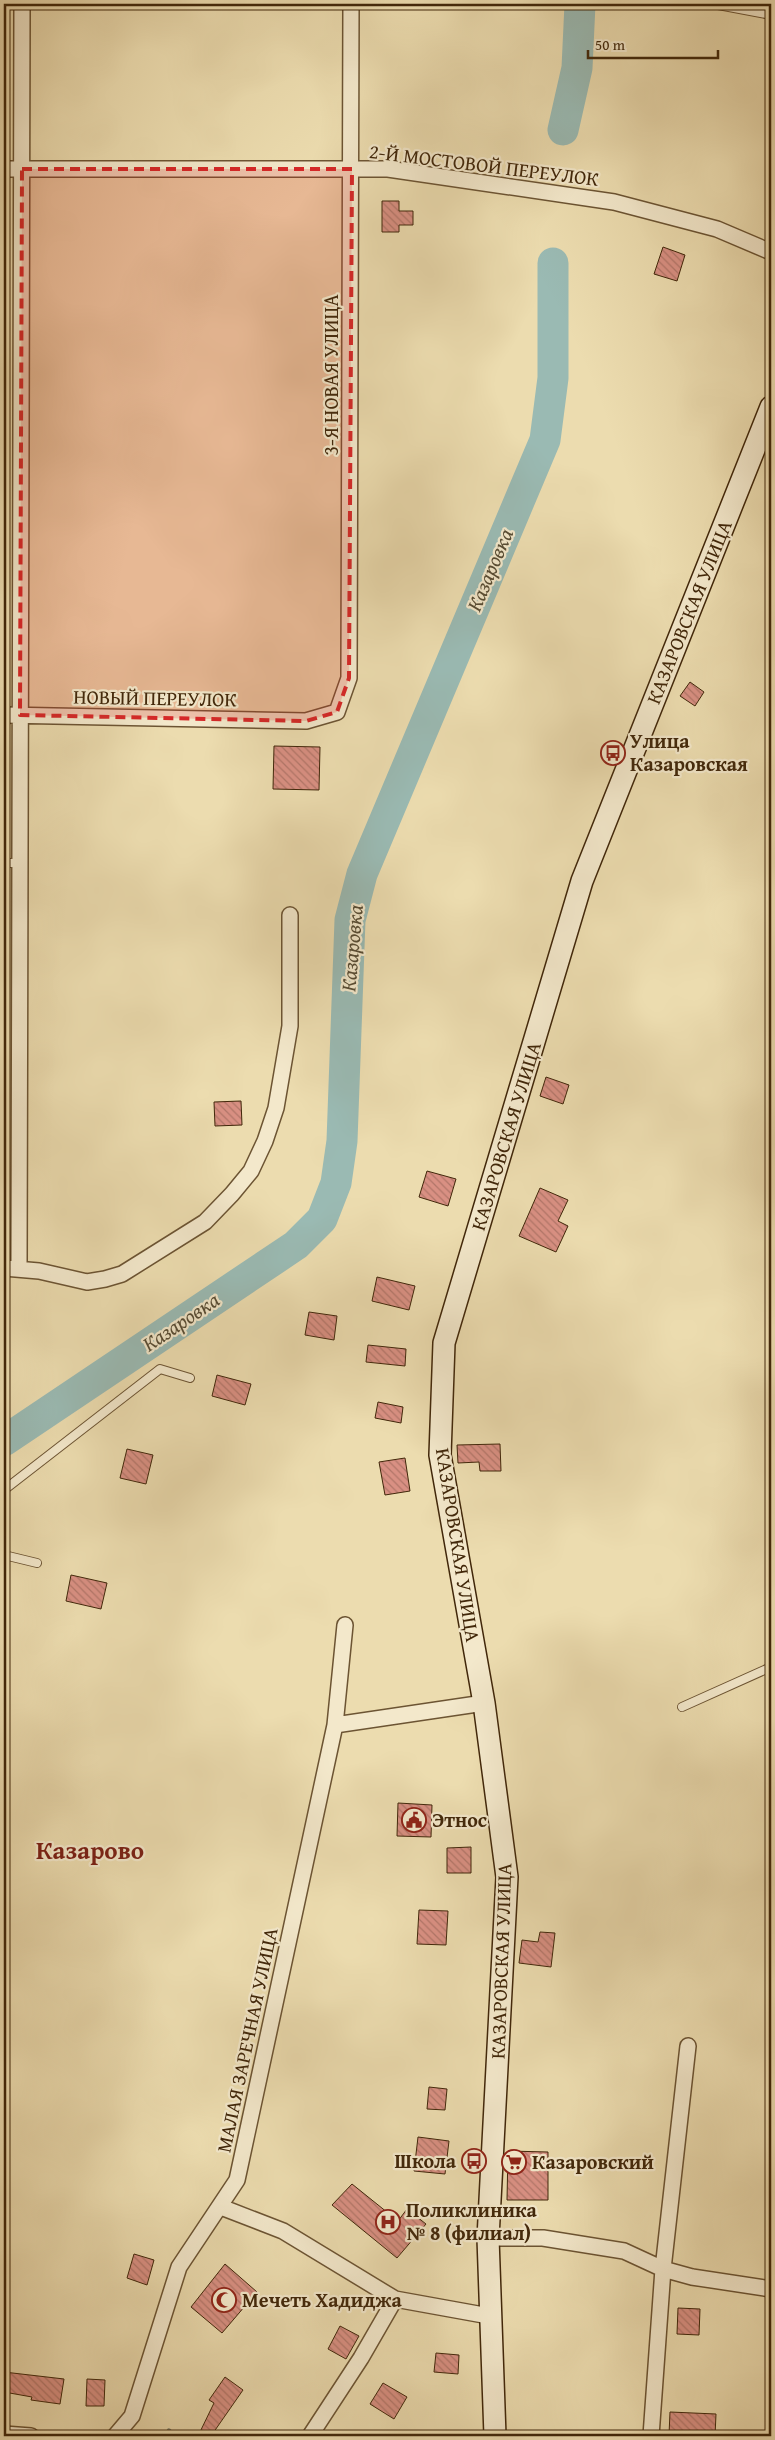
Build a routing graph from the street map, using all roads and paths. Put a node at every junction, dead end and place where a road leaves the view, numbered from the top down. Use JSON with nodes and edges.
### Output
{"nodes":[{"id":1,"x":22,"y":4,"type":"edge"},
{"id":2,"x":351,"y":4,"type":"edge"},
{"id":3,"x":713,"y":4,"type":"edge"},
{"id":4,"x":771,"y":15,"type":"edge"},
{"id":5,"x":4,"y":169,"type":"edge"},
{"id":6,"x":22,"y":169,"type":"junction"},
{"id":7,"x":352,"y":169,"type":"junction"},
{"id":8,"x":771,"y":252,"type":"edge"},
{"id":9,"x":771,"y":407,"type":"edge"},
{"id":10,"x":4,"y":715,"type":"edge"},
{"id":11,"x":20,"y":715,"type":"junction"},
{"id":12,"x":306,"y":722,"type":"joint"},
{"id":13,"x":4,"y":863,"type":"edge"},
{"id":14,"x":20,"y":863,"type":"junction"},
{"id":15,"x":290,"y":915,"type":"dead end"},
{"id":16,"x":4,"y":1268,"type":"edge"},
{"id":17,"x":19,"y":1268,"type":"junction"},
{"id":18,"x":190,"y":1378,"type":"dead end"},
{"id":19,"x":4,"y":1490,"type":"edge"},
{"id":20,"x":4,"y":1555,"type":"edge"},
{"id":21,"x":37,"y":1563,"type":"dead end"},
{"id":22,"x":345,"y":1625,"type":"dead end"},
{"id":23,"x":771,"y":1667,"type":"edge"},
{"id":24,"x":484,"y":1703,"type":"junction"},
{"id":25,"x":682,"y":1707,"type":"dead end"},
{"id":26,"x":336,"y":1725,"type":"junction"},
{"id":27,"x":688,"y":2046,"type":"dead end"},
{"id":28,"x":220,"y":2207,"type":"junction"},
{"id":29,"x":488,"y":2238,"type":"junction"},
{"id":30,"x":663,"y":2269,"type":"junction"},
{"id":31,"x":771,"y":2289,"type":"edge"},
{"id":32,"x":395,"y":2298,"type":"junction"},
{"id":33,"x":489,"y":2316,"type":"junction"},
{"id":34,"x":4,"y":2434,"type":"edge"},
{"id":35,"x":31,"y":2436,"type":"edge"},
{"id":36,"x":116,"y":2436,"type":"edge"},
{"id":37,"x":310,"y":2436,"type":"edge"},
{"id":38,"x":495,"y":2436,"type":"edge"},
{"id":39,"x":652,"y":2436,"type":"edge"}],
"edges":[{"from":1,"to":6,"type":"street"},
{"from":2,"to":7,"type":"street","name":"3-Я НОВАЯ УЛИЦА"},
{"from":3,"to":4,"type":"lane"},
{"from":5,"to":6,"type":"street","name":"2-Й МОСТОВОЙ ПЕРЕУЛОК"},
{"from":6,"to":7,"type":"street","name":"2-Й МОСТОВОЙ ПЕРЕУЛОК"},
{"from":6,"to":11,"type":"street"},
{"from":7,"to":8,"type":"street","name":"2-Й МОСТОВОЙ ПЕРЕУЛОК"},
{"from":7,"to":12,"type":"street","name":"3-Я НОВАЯ УЛИЦА"},
{"from":9,"to":24,"type":"street","name":"КАЗАРОВСКАЯ УЛИЦА"},
{"from":10,"to":11,"type":"street","name":"НОВЫЙ ПЕРЕУЛОК"},
{"from":11,"to":12,"type":"street","name":"НОВЫЙ ПЕРЕУЛОК"},
{"from":11,"to":14,"type":"street"},
{"from":13,"to":14,"type":"lane"},
{"from":14,"to":17,"type":"street"},
{"from":15,"to":17,"type":"street"},
{"from":16,"to":17,"type":"street"},
{"from":18,"to":19,"type":"lane"},
{"from":20,"to":21,"type":"lane"},
{"from":22,"to":26,"type":"street","name":"МАЛАЯ ЗАРЕЧНАЯ УЛИЦА"},
{"from":23,"to":25,"type":"lane"},
{"from":24,"to":26,"type":"street"},
{"from":24,"to":29,"type":"street","name":"КАЗАРОВСКАЯ УЛИЦА"},
{"from":26,"to":28,"type":"street","name":"МАЛАЯ ЗАРЕЧНАЯ УЛИЦА"},
{"from":27,"to":30,"type":"street"},
{"from":28,"to":32,"type":"street"},
{"from":28,"to":36,"type":"street","name":"МАЛАЯ ЗАРЕЧНАЯ УЛИЦА"},
{"from":29,"to":30,"type":"street"},
{"from":29,"to":33,"type":"street","name":"КАЗАРОВСКАЯ УЛИЦА"},
{"from":30,"to":31,"type":"street"},
{"from":30,"to":39,"type":"street"},
{"from":32,"to":33,"type":"street"},
{"from":32,"to":37,"type":"street"},
{"from":33,"to":38,"type":"street","name":"КАЗАРОВСКАЯ УЛИЦА"},
{"from":34,"to":35,"type":"street"}]}
